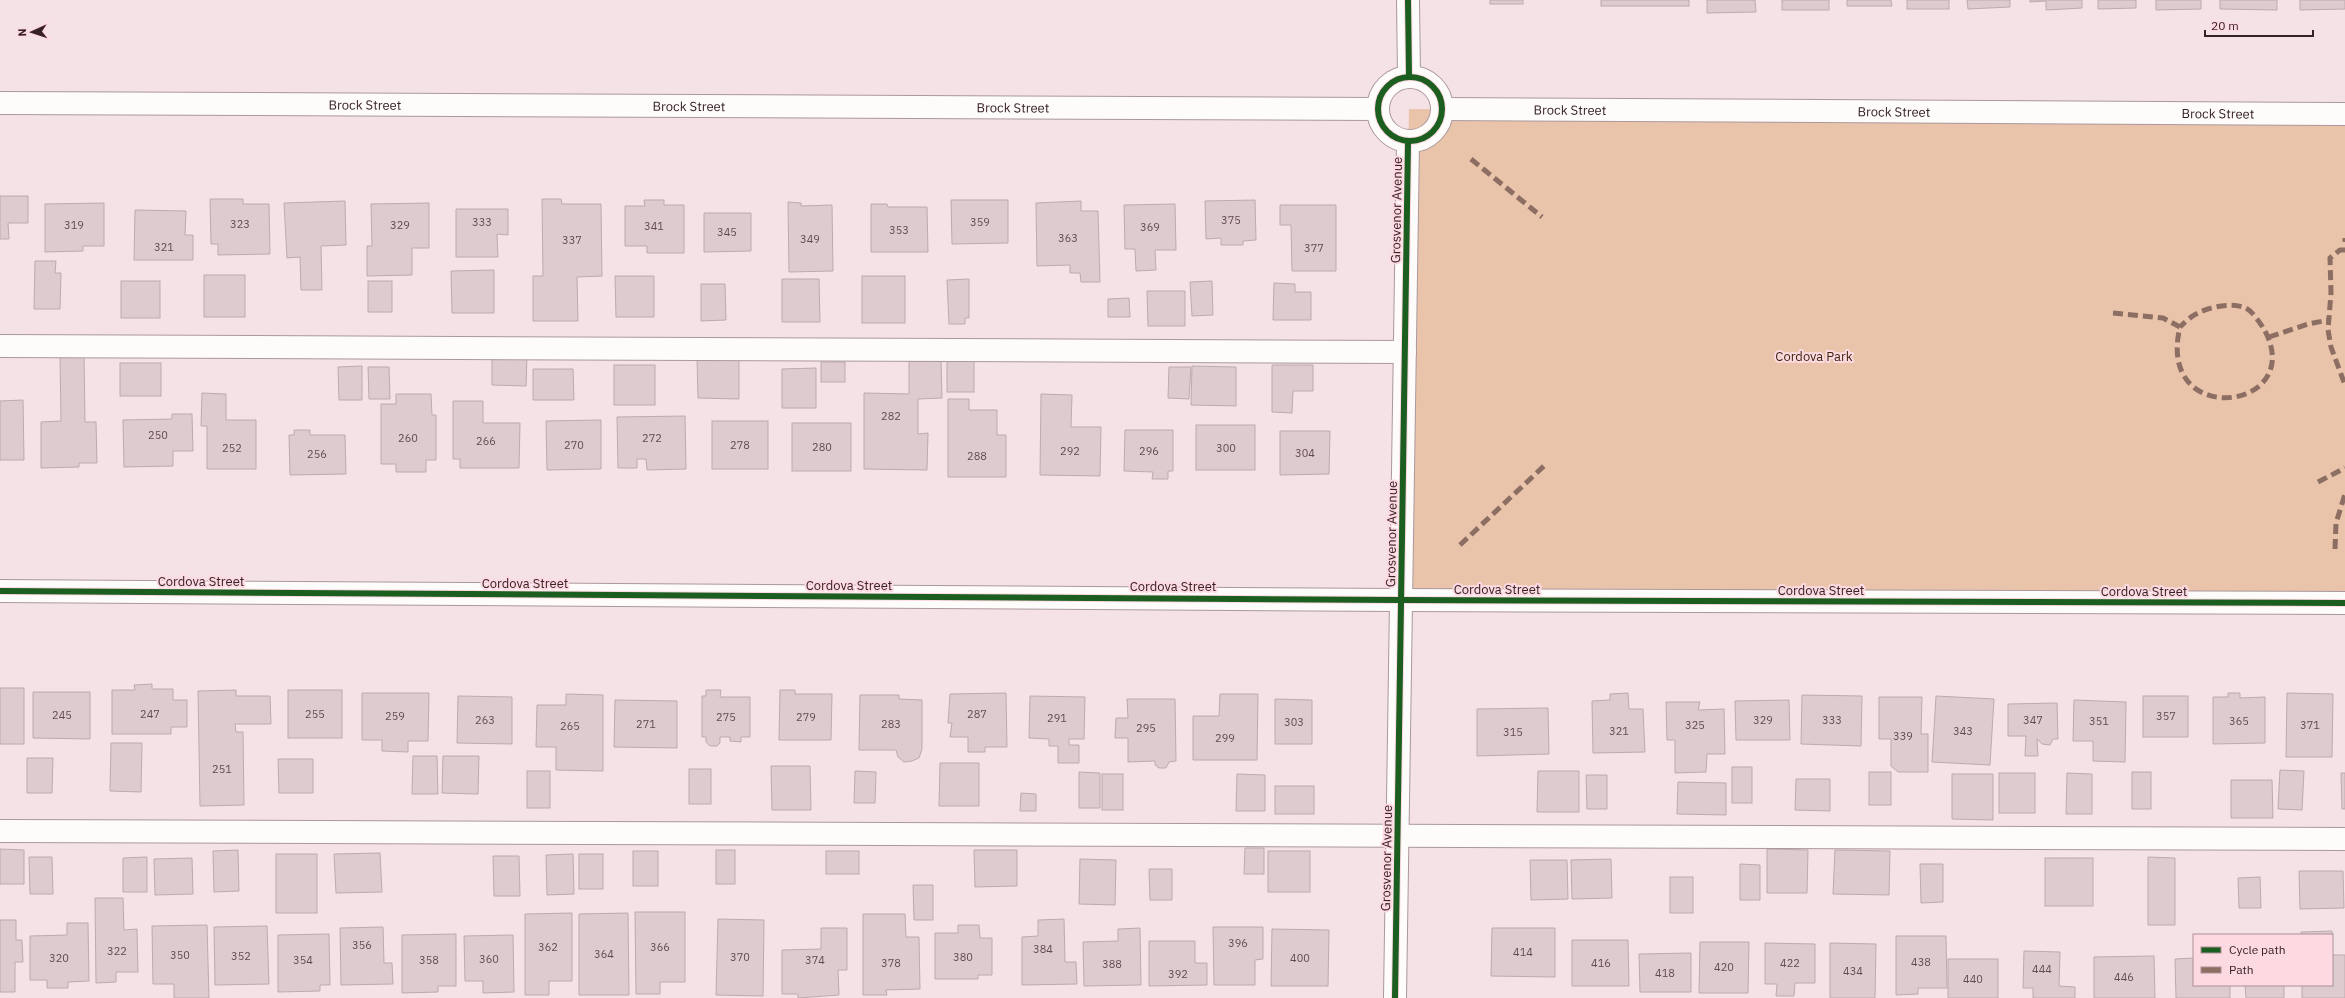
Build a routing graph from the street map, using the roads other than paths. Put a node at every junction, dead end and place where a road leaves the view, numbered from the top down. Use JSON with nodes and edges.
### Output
{"nodes":[{"id":1,"x":1408,"y":0,"type":"edge"},
{"id":2,"x":1408,"y":76,"type":"junction"},
{"id":3,"x":0,"y":103,"type":"edge"},
{"id":4,"x":1377,"y":109,"type":"junction"},
{"id":5,"x":1442,"y":109,"type":"junction"},
{"id":6,"x":2345,"y":114,"type":"edge"},
{"id":7,"x":1408,"y":142,"type":"junction"},
{"id":8,"x":0,"y":346,"type":"edge"},
{"id":9,"x":1405,"y":352,"type":"junction"},
{"id":10,"x":0,"y":591,"type":"edge"},
{"id":11,"x":1400,"y":600,"type":"junction"},
{"id":12,"x":2345,"y":603,"type":"edge"},
{"id":13,"x":0,"y":831,"type":"edge"},
{"id":14,"x":1397,"y":837,"type":"junction"},
{"id":15,"x":2345,"y":839,"type":"edge"},
{"id":16,"x":1395,"y":998,"type":"edge"}],
"edges":[{"from":1,"to":2,"type":"street"},
{"from":2,"to":4,"type":"street"},
{"from":2,"to":5,"type":"street"},
{"from":3,"to":4,"type":"street","name":"Brock Street"},
{"from":4,"to":7,"type":"street"},
{"from":5,"to":6,"type":"street","name":"Brock Street"},
{"from":5,"to":7,"type":"street"},
{"from":7,"to":9,"type":"street","name":"Grosvenor Avenue"},
{"from":8,"to":9,"type":"street"},
{"from":9,"to":11,"type":"street","name":"Grosvenor Avenue"},
{"from":10,"to":11,"type":"street","name":"Cordova Street"},
{"from":11,"to":12,"type":"street","name":"Cordova Street"},
{"from":11,"to":14,"type":"street","name":"Grosvenor Avenue"},
{"from":13,"to":14,"type":"street"},
{"from":14,"to":15,"type":"street"},
{"from":14,"to":16,"type":"street","name":"Grosvenor Avenue"}]}
